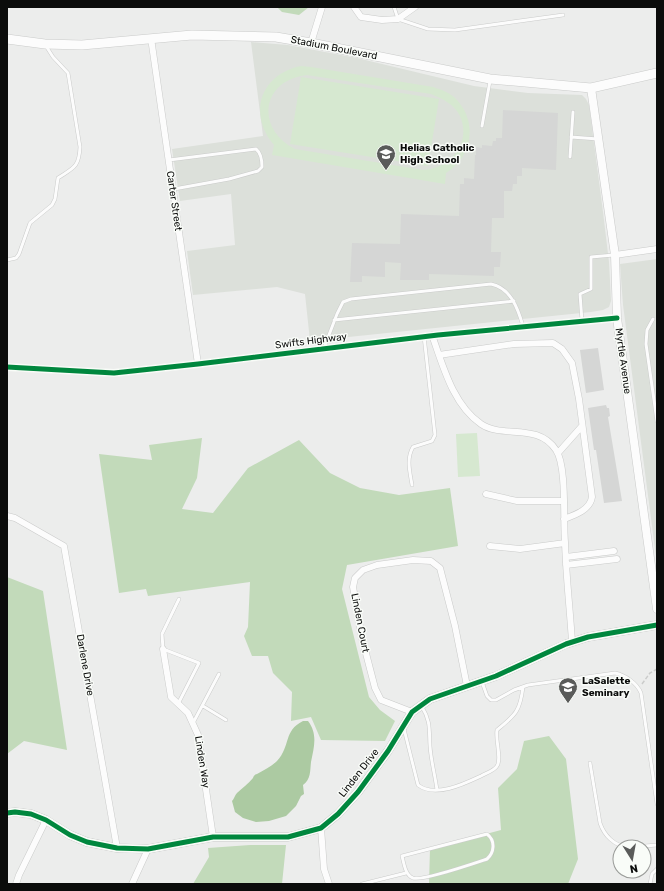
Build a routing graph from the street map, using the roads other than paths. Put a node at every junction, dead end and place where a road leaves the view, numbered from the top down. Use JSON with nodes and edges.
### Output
{"nodes":[{"id":1,"x":322,"y":7,"type":"edge"},
{"id":2,"x":354,"y":7,"type":"edge"},
{"id":3,"x":394,"y":7,"type":"edge"},
{"id":4,"x":414,"y":7,"type":"edge"},
{"id":5,"x":563,"y":15,"type":"dead end"},
{"id":6,"x":398,"y":19,"type":"junction"},
{"id":7,"x":151,"y":38,"type":"junction"},
{"id":8,"x":7,"y":39,"type":"edge"},
{"id":9,"x":311,"y":43,"type":"junction"},
{"id":10,"x":45,"y":44,"type":"junction"},
{"id":11,"x":657,"y":73,"type":"edge"},
{"id":12,"x":490,"y":79,"type":"junction"},
{"id":13,"x":591,"y":88,"type":"junction"},
{"id":14,"x":573,"y":112,"type":"dead end"},
{"id":15,"x":482,"y":126,"type":"dead end"},
{"id":16,"x":571,"y":137,"type":"junction"},
{"id":17,"x":598,"y":139,"type":"junction"},
{"id":18,"x":570,"y":157,"type":"dead end"},
{"id":19,"x":169,"y":160,"type":"junction"},
{"id":20,"x":173,"y":190,"type":"junction"},
{"id":21,"x":657,"y":249,"type":"edge"},
{"id":22,"x":615,"y":255,"type":"junction"},
{"id":23,"x":7,"y":260,"type":"edge"},
{"id":24,"x":514,"y":301,"type":"junction"},
{"id":25,"x":617,"y":318,"type":"junction"},
{"id":26,"x":653,"y":319,"type":"dead end"},
{"id":27,"x":334,"y":320,"type":"junction"},
{"id":28,"x":582,"y":321,"type":"junction"},
{"id":29,"x":523,"y":326,"type":"junction"},
{"id":30,"x":432,"y":335,"type":"junction"},
{"id":31,"x":424,"y":336,"type":"junction"},
{"id":32,"x":324,"y":349,"type":"junction"},
{"id":33,"x":439,"y":355,"type":"junction"},
{"id":34,"x":198,"y":364,"type":"junction"},
{"id":35,"x":7,"y":367,"type":"edge"},
{"id":36,"x":657,"y":421,"type":"edge"},
{"id":37,"x":582,"y":426,"type":"junction"},
{"id":38,"x":558,"y":454,"type":"junction"},
{"id":39,"x":412,"y":485,"type":"dead end"},
{"id":40,"x":486,"y":494,"type":"dead end"},
{"id":41,"x":563,"y":501,"type":"junction"},
{"id":42,"x":7,"y":516,"type":"edge"},
{"id":43,"x":564,"y":519,"type":"junction"},
{"id":44,"x":564,"y":543,"type":"junction"},
{"id":45,"x":490,"y":546,"type":"dead end"},
{"id":46,"x":614,"y":551,"type":"dead end"},
{"id":47,"x":566,"y":557,"type":"junction"},
{"id":48,"x":617,"y":559,"type":"dead end"},
{"id":49,"x":566,"y":565,"type":"junction"},
{"id":50,"x":654,"y":568,"type":"edge"},
{"id":51,"x":179,"y":599,"type":"dead end"},
{"id":52,"x":657,"y":608,"type":"edge"},
{"id":53,"x":657,"y":625,"type":"edge"},
{"id":54,"x":572,"y":642,"type":"junction"},
{"id":55,"x":163,"y":649,"type":"junction"},
{"id":56,"x":219,"y":674,"type":"dead end"},
{"id":57,"x":481,"y":681,"type":"junction"},
{"id":58,"x":466,"y":686,"type":"junction"},
{"id":59,"x":523,"y":687,"type":"junction"},
{"id":60,"x":178,"y":704,"type":"junction"},
{"id":61,"x":202,"y":706,"type":"junction"},
{"id":62,"x":421,"y":706,"type":"junction"},
{"id":63,"x":412,"y":712,"type":"junction"},
{"id":64,"x":226,"y":720,"type":"dead end"},
{"id":65,"x":193,"y":724,"type":"junction"},
{"id":66,"x":403,"y":727,"type":"junction"},
{"id":67,"x":590,"y":763,"type":"dead end"},
{"id":68,"x":437,"y":790,"type":"junction"},
{"id":69,"x":656,"y":793,"type":"edge"},
{"id":70,"x":657,"y":804,"type":"edge"},
{"id":71,"x":7,"y":813,"type":"edge"},
{"id":72,"x":46,"y":820,"type":"junction"},
{"id":73,"x":321,"y":828,"type":"junction"},
{"id":74,"x":213,"y":837,"type":"junction"},
{"id":75,"x":612,"y":841,"type":"edge"},
{"id":76,"x":117,"y":848,"type":"junction"},
{"id":77,"x":148,"y":849,"type":"junction"},
{"id":78,"x":657,"y":868,"type":"edge"},
{"id":79,"x":406,"y":873,"type":"junction"},
{"id":80,"x":16,"y":884,"type":"edge"},
{"id":81,"x":132,"y":884,"type":"edge"},
{"id":82,"x":329,"y":884,"type":"edge"},
{"id":83,"x":362,"y":884,"type":"edge"},
{"id":84,"x":650,"y":884,"type":"edge"}],
"edges":[{"from":1,"to":9,"type":"street"},
{"from":2,"to":6,"type":"street"},
{"from":3,"to":6,"type":"lane"},
{"from":4,"to":6,"type":"street"},
{"from":5,"to":6,"type":"lane"},
{"from":7,"to":9,"type":"main road","name":"Stadium Boulevard"},
{"from":7,"to":10,"type":"main road","name":"Stadium Boulevard"},
{"from":7,"to":19,"type":"street","name":"Carter Street"},
{"from":8,"to":10,"type":"main road","name":"Stadium Boulevard"},
{"from":9,"to":12,"type":"main road","name":"Stadium Boulevard"},
{"from":10,"to":23,"type":"lane"},
{"from":11,"to":13,"type":"main road","name":"Stadium Boulevard"},
{"from":12,"to":13,"type":"main road","name":"Stadium Boulevard"},
{"from":12,"to":15,"type":"lane"},
{"from":13,"to":17,"type":"street","name":"Myrtle Avenue"},
{"from":14,"to":16,"type":"lane"},
{"from":16,"to":17,"type":"lane"},
{"from":16,"to":18,"type":"lane"},
{"from":17,"to":22,"type":"street","name":"Myrtle Avenue"},
{"from":19,"to":20,"type":"street","name":"Carter Street"},
{"from":19,"to":20,"type":"lane"},
{"from":20,"to":34,"type":"street","name":"Carter Street"},
{"from":21,"to":22,"type":"street"},
{"from":22,"to":25,"type":"street","name":"Myrtle Avenue"},
{"from":22,"to":28,"type":"lane"},
{"from":24,"to":27,"type":"lane"},
{"from":24,"to":27,"type":"lane"},
{"from":24,"to":29,"type":"lane"},
{"from":25,"to":28,"type":"street","name":"Swifts Highway"},
{"from":25,"to":50,"type":"street","name":"Myrtle Avenue"},
{"from":26,"to":36,"type":"lane"},
{"from":27,"to":32,"type":"lane"},
{"from":28,"to":29,"type":"street","name":"Swifts Highway"},
{"from":29,"to":30,"type":"street","name":"Swifts Highway"},
{"from":30,"to":31,"type":"street","name":"Swifts Highway"},
{"from":30,"to":33,"type":"street"},
{"from":31,"to":32,"type":"street","name":"Swifts Highway"},
{"from":31,"to":39,"type":"lane"},
{"from":32,"to":34,"type":"street","name":"Swifts Highway"},
{"from":33,"to":37,"type":"street"},
{"from":33,"to":38,"type":"street"},
{"from":34,"to":35,"type":"street","name":"Swifts Highway"},
{"from":37,"to":38,"type":"street"},
{"from":37,"to":43,"type":"street"},
{"from":38,"to":41,"type":"street"},
{"from":40,"to":41,"type":"street"},
{"from":41,"to":43,"type":"street"},
{"from":42,"to":76,"type":"street","name":"Darlene Drive"},
{"from":43,"to":44,"type":"street"},
{"from":44,"to":45,"type":"street"},
{"from":44,"to":47,"type":"street"},
{"from":46,"to":47,"type":"street"},
{"from":47,"to":49,"type":"street"},
{"from":48,"to":49,"type":"street"},
{"from":49,"to":54,"type":"street"},
{"from":50,"to":52,"type":"street","name":"Myrtle Avenue"},
{"from":51,"to":55,"type":"lane"},
{"from":53,"to":54,"type":"street","name":"Linden Drive"},
{"from":54,"to":57,"type":"street","name":"Linden Drive"},
{"from":55,"to":60,"type":"street","name":"Linden Way"},
{"from":55,"to":60,"type":"lane"},
{"from":56,"to":61,"type":"lane"},
{"from":57,"to":58,"type":"street","name":"Linden Drive"},
{"from":57,"to":59,"type":"lane"},
{"from":58,"to":62,"type":"street","name":"Linden Drive"},
{"from":58,"to":63,"type":"street","name":"Linden Court"},
{"from":59,"to":68,"type":"lane"},
{"from":59,"to":69,"type":"lane"},
{"from":60,"to":65,"type":"street","name":"Linden Way"},
{"from":61,"to":64,"type":"lane"},
{"from":61,"to":65,"type":"lane"},
{"from":62,"to":63,"type":"street","name":"Linden Drive"},
{"from":62,"to":68,"type":"lane"},
{"from":63,"to":66,"type":"street","name":"Linden Drive"},
{"from":65,"to":74,"type":"street","name":"Linden Way"},
{"from":66,"to":68,"type":"lane"},
{"from":66,"to":73,"type":"street","name":"Linden Drive"},
{"from":67,"to":75,"type":"lane"},
{"from":69,"to":70,"type":"lane"},
{"from":71,"to":72,"type":"street","name":"Linden Drive"},
{"from":72,"to":76,"type":"street","name":"Linden Drive"},
{"from":72,"to":80,"type":"street"},
{"from":73,"to":74,"type":"street","name":"Linden Drive"},
{"from":73,"to":82,"type":"street"},
{"from":74,"to":77,"type":"street","name":"Linden Drive"},
{"from":76,"to":77,"type":"street","name":"Linden Drive"},
{"from":77,"to":81,"type":"street"},
{"from":78,"to":84,"type":"lane"},
{"from":79,"to":79,"type":"lane"},
{"from":79,"to":83,"type":"lane"}]}
